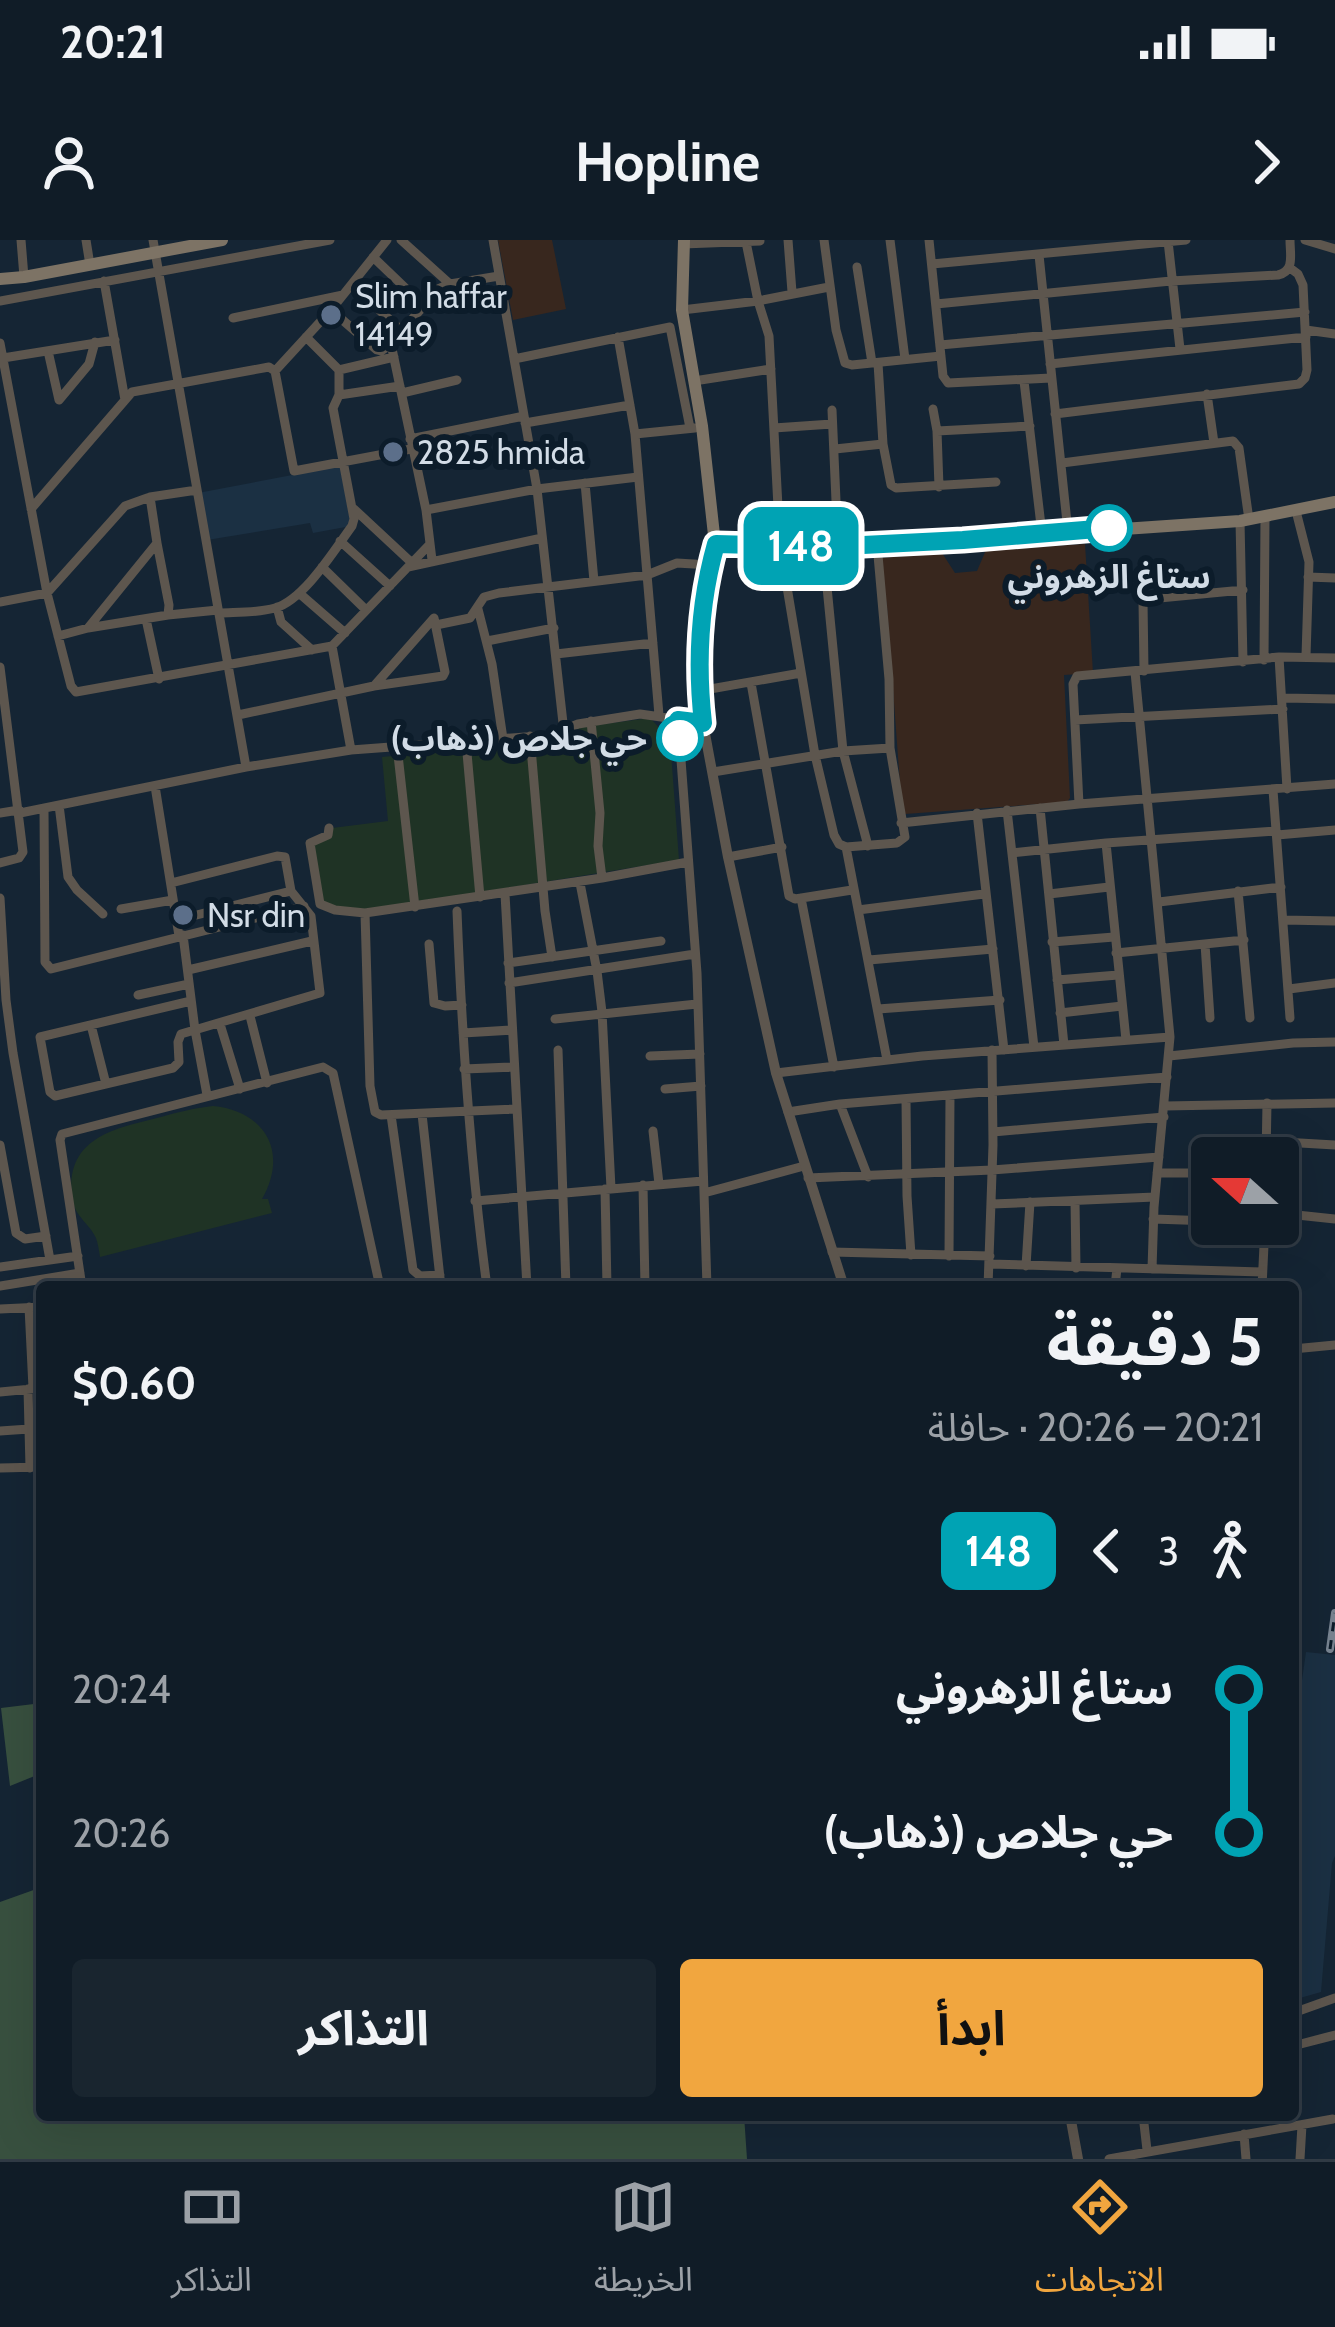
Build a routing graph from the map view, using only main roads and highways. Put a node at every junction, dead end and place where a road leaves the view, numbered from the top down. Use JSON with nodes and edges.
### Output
{"nodes":[{"id":1,"x":222,"y":240,"type":"edge"},
{"id":2,"x":684,"y":242,"type":"edge"},
{"id":3,"x":188,"y":243,"type":"edge"},
{"id":4,"x":154,"y":246,"type":"edge"},
{"id":5,"x":0,"y":279,"type":"edge"},
{"id":6,"x":1335,"y":502,"type":"edge"}],
"edges":[{"from":1,"to":3,"type":"main road"},
{"from":2,"to":6,"type":"main road"},
{"from":3,"to":4,"type":"main road"},
{"from":4,"to":5,"type":"main road"}]}
